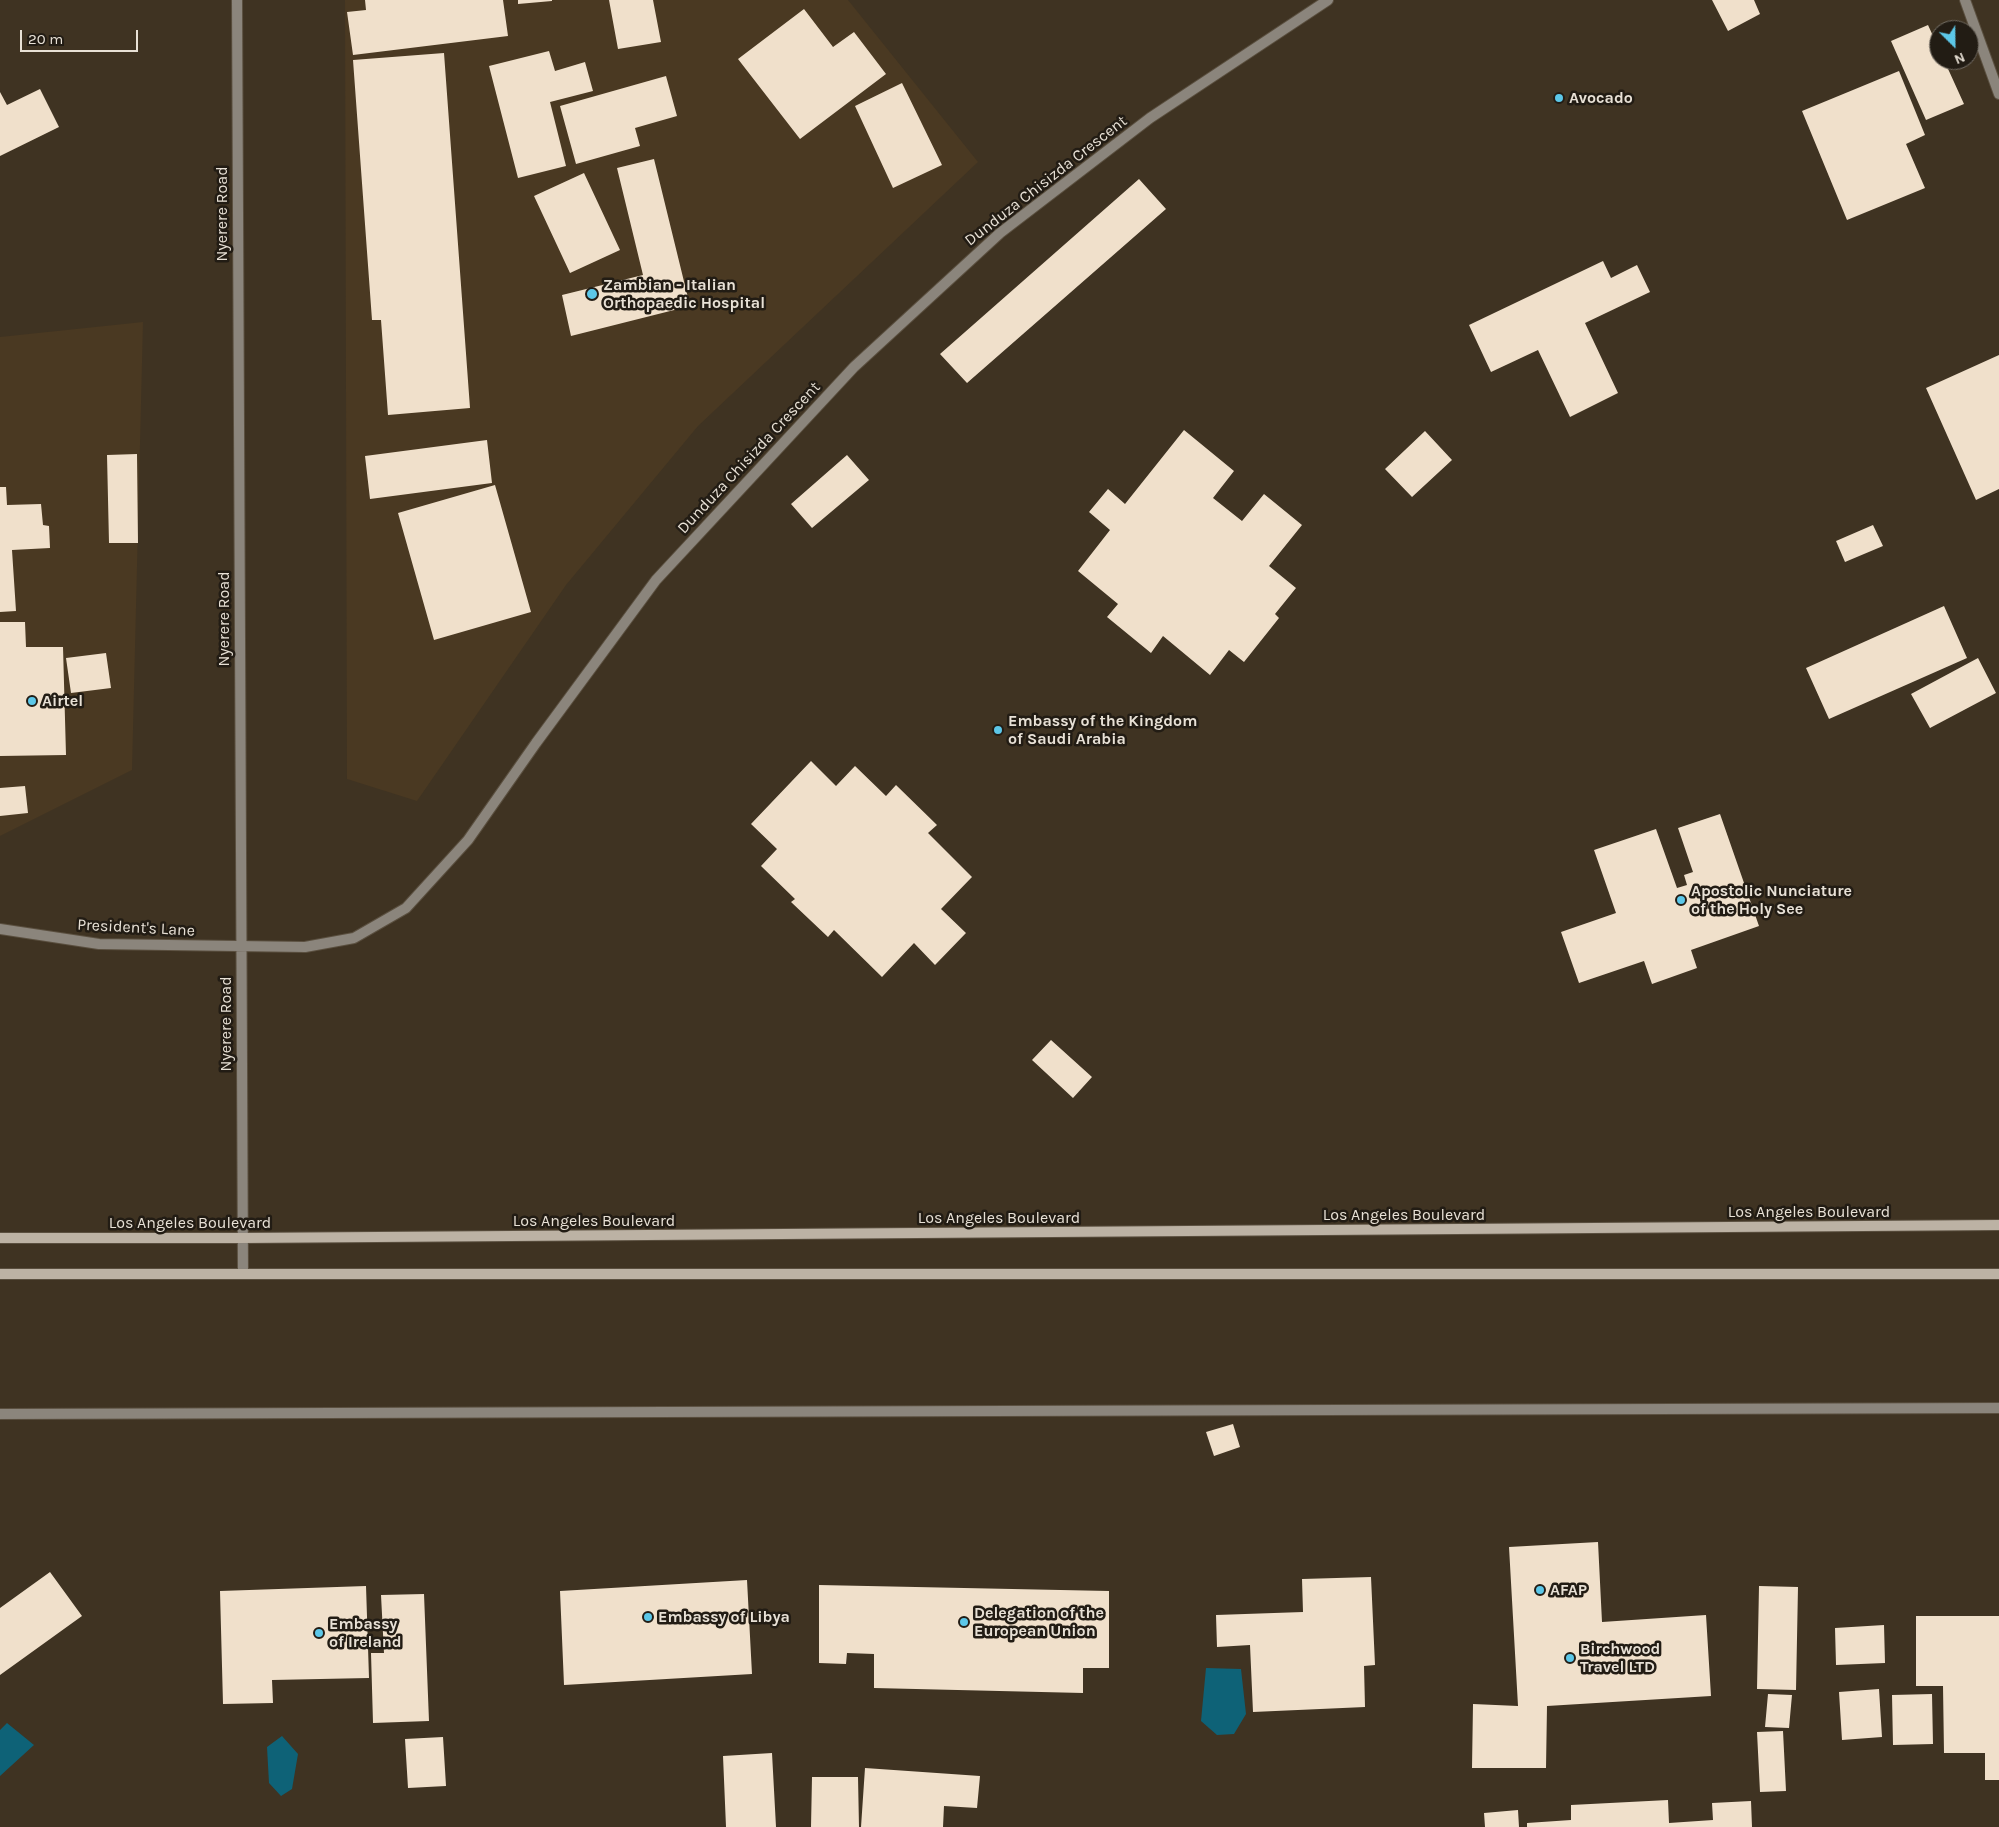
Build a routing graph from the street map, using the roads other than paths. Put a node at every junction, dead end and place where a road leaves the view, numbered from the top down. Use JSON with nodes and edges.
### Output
{"nodes":[{"id":1,"x":237,"y":0,"type":"edge"},
{"id":2,"x":1328,"y":0,"type":"edge"},
{"id":3,"x":1965,"y":0,"type":"edge"},
{"id":4,"x":1999,"y":94,"type":"edge"},
{"id":5,"x":0,"y":929,"type":"edge"},
{"id":6,"x":240,"y":946,"type":"junction"},
{"id":7,"x":1999,"y":1225,"type":"edge"},
{"id":8,"x":0,"y":1238,"type":"edge"},
{"id":9,"x":242,"y":1238,"type":"junction"},
{"id":10,"x":0,"y":1274,"type":"edge"},
{"id":11,"x":243,"y":1274,"type":"junction"},
{"id":12,"x":1999,"y":1274,"type":"edge"},
{"id":13,"x":1999,"y":1408,"type":"edge"},
{"id":14,"x":0,"y":1414,"type":"edge"}],
"edges":[{"from":1,"to":6,"type":"street","name":"Nyerere Road"},
{"from":2,"to":6,"type":"street","name":"Dunduza Chisizda Crescent"},
{"from":3,"to":4,"type":"street"},
{"from":5,"to":6,"type":"street","name":"President's Lane"},
{"from":6,"to":9,"type":"street","name":"Nyerere Road"},
{"from":7,"to":9,"type":"main road","name":"Los Angeles Boulevard"},
{"from":8,"to":9,"type":"main road","name":"Los Angeles Boulevard"},
{"from":9,"to":11,"type":"street","name":"Nyerere Road"},
{"from":10,"to":11,"type":"main road"},
{"from":11,"to":12,"type":"main road"},
{"from":13,"to":14,"type":"street"}]}
